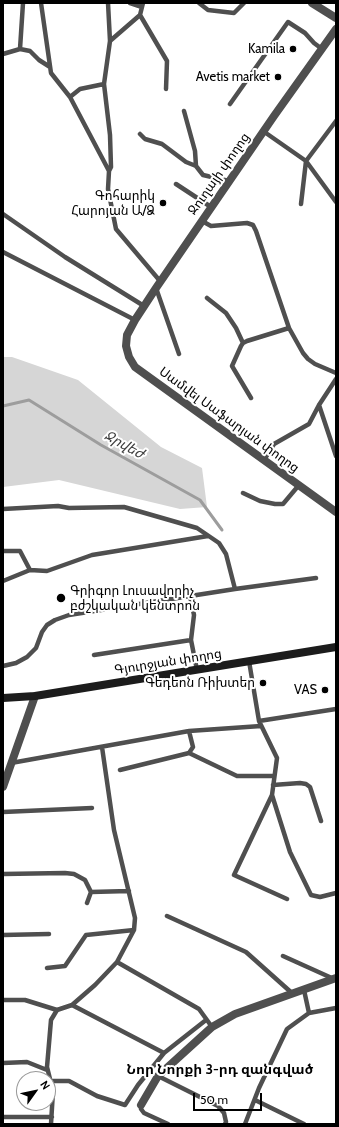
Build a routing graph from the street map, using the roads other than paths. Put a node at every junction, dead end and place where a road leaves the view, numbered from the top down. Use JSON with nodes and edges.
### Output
{"nodes":[{"id":1,"x":23,"y":3,"type":"edge"},
{"id":2,"x":41,"y":3,"type":"edge"},
{"id":3,"x":108,"y":3,"type":"edge"},
{"id":4,"x":130,"y":3,"type":"edge"},
{"id":5,"x":199,"y":3,"type":"edge"},
{"id":6,"x":244,"y":3,"type":"edge"},
{"id":7,"x":312,"y":3,"type":"edge"},
{"id":8,"x":142,"y":5,"type":"edge"},
{"id":9,"x":140,"y":15,"type":"junction"},
{"id":10,"x":336,"y":18,"type":"edge"},
{"id":11,"x":336,"y":29,"type":"edge"},
{"id":12,"x":110,"y":41,"type":"junction"},
{"id":13,"x":20,"y":49,"type":"junction"},
{"id":14,"x":322,"y":49,"type":"junction"},
{"id":15,"x":3,"y":54,"type":"edge"},
{"id":16,"x":50,"y":68,"type":"junction"},
{"id":17,"x":104,"y":84,"type":"junction"},
{"id":18,"x":166,"y":89,"type":"dead end"},
{"id":19,"x":70,"y":97,"type":"junction"},
{"id":20,"x":230,"y":104,"type":"dead end"},
{"id":21,"x":184,"y":111,"type":"dead end"},
{"id":22,"x":336,"y":121,"type":"edge"},
{"id":23,"x":263,"y":131,"type":"junction"},
{"id":24,"x":140,"y":134,"type":"dead end"},
{"id":25,"x":306,"y":161,"type":"junction"},
{"id":26,"x":196,"y":166,"type":"junction"},
{"id":27,"x":109,"y":172,"type":"junction"},
{"id":28,"x":229,"y":181,"type":"junction"},
{"id":29,"x":176,"y":184,"type":"dead end"},
{"id":30,"x":336,"y":202,"type":"edge"},
{"id":31,"x":301,"y":204,"type":"dead end"},
{"id":32,"x":211,"y":207,"type":"junction"},
{"id":33,"x":3,"y":214,"type":"edge"},
{"id":34,"x":202,"y":221,"type":"junction"},
{"id":35,"x":3,"y":252,"type":"edge"},
{"id":36,"x":158,"y":284,"type":"junction"},
{"id":37,"x":207,"y":298,"type":"dead end"},
{"id":38,"x":144,"y":306,"type":"junction"},
{"id":39,"x":135,"y":320,"type":"junction"},
{"id":40,"x":289,"y":328,"type":"junction"},
{"id":41,"x":127,"y":335,"type":"joint"},
{"id":42,"x":243,"y":343,"type":"junction"},
{"id":43,"x":179,"y":354,"type":"dead end"},
{"id":44,"x":336,"y":373,"type":"edge"},
{"id":45,"x":336,"y":379,"type":"edge"},
{"id":46,"x":251,"y":398,"type":"dead end"},
{"id":47,"x":319,"y":405,"type":"junction"},
{"id":48,"x":336,"y":456,"type":"edge"},
{"id":49,"x":264,"y":460,"type":"junction"},
{"id":50,"x":299,"y":484,"type":"junction"},
{"id":51,"x":243,"y":493,"type":"dead end"},
{"id":52,"x":3,"y":509,"type":"edge"},
{"id":53,"x":336,"y":512,"type":"edge"},
{"id":54,"x":208,"y":536,"type":"junction"},
{"id":55,"x":3,"y":551,"type":"edge"},
{"id":56,"x":30,"y":570,"type":"junction"},
{"id":57,"x":316,"y":578,"type":"dead end"},
{"id":58,"x":3,"y":581,"type":"edge"},
{"id":59,"x":235,"y":589,"type":"junction"},
{"id":60,"x":190,"y":596,"type":"junction"},
{"id":61,"x":191,"y":640,"type":"junction"},
{"id":62,"x":336,"y":648,"type":"edge"},
{"id":63,"x":94,"y":655,"type":"dead end"},
{"id":64,"x":249,"y":662,"type":"junction"},
{"id":65,"x":3,"y":666,"type":"edge"},
{"id":66,"x":197,"y":670,"type":"junction"},
{"id":67,"x":34,"y":696,"type":"junction"},
{"id":68,"x":3,"y":698,"type":"edge"},
{"id":69,"x":336,"y":709,"type":"edge"},
{"id":70,"x":259,"y":721,"type":"junction"},
{"id":71,"x":261,"y":726,"type":"junction"},
{"id":72,"x":189,"y":730,"type":"junction"},
{"id":73,"x":102,"y":748,"type":"junction"},
{"id":74,"x":188,"y":753,"type":"junction"},
{"id":75,"x":11,"y":763,"type":"junction"},
{"id":76,"x":120,"y":770,"type":"dead end"},
{"id":77,"x":5,"y":773,"type":"edge"},
{"id":78,"x":274,"y":776,"type":"junction"},
{"id":79,"x":273,"y":785,"type":"junction"},
{"id":80,"x":3,"y":787,"type":"edge"},
{"id":81,"x":272,"y":795,"type":"junction"},
{"id":82,"x":92,"y":808,"type":"dead end"},
{"id":83,"x":3,"y":812,"type":"edge"},
{"id":84,"x":321,"y":821,"type":"dead end"},
{"id":85,"x":3,"y":874,"type":"edge"},
{"id":86,"x":129,"y":891,"type":"junction"},
{"id":87,"x":91,"y":892,"type":"junction"},
{"id":88,"x":336,"y":893,"type":"edge"},
{"id":89,"x":288,"y":899,"type":"dead end"},
{"id":90,"x":87,"y":903,"type":"dead end"},
{"id":91,"x":167,"y":916,"type":"dead end"},
{"id":92,"x":134,"y":930,"type":"junction"},
{"id":93,"x":49,"y":934,"type":"dead end"},
{"id":94,"x":3,"y":935,"type":"edge"},
{"id":95,"x":283,"y":956,"type":"dead end"},
{"id":96,"x":117,"y":962,"type":"junction"},
{"id":97,"x":47,"y":968,"type":"dead end"},
{"id":98,"x":335,"y":978,"type":"edge"},
{"id":99,"x":304,"y":990,"type":"junction"},
{"id":100,"x":292,"y":994,"type":"junction"},
{"id":101,"x":3,"y":1000,"type":"edge"},
{"id":102,"x":72,"y":1005,"type":"junction"},
{"id":103,"x":336,"y":1008,"type":"edge"},
{"id":104,"x":57,"y":1010,"type":"junction"},
{"id":105,"x":309,"y":1013,"type":"junction"},
{"id":106,"x":206,"y":1020,"type":"junction"},
{"id":107,"x":212,"y":1027,"type":"junction"},
{"id":108,"x":164,"y":1053,"type":"junction"},
{"id":109,"x":3,"y":1063,"type":"edge"},
{"id":110,"x":48,"y":1070,"type":"joint"},
{"id":111,"x":158,"y":1076,"type":"junction"},
{"id":112,"x":56,"y":1082,"type":"edge"},
{"id":113,"x":254,"y":1100,"type":"junction"},
{"id":114,"x":141,"y":1105,"type":"joint"},
{"id":115,"x":52,"y":1111,"type":"edge"},
{"id":116,"x":3,"y":1117,"type":"edge"},
{"id":117,"x":52,"y":1117,"type":"junction"},
{"id":118,"x":247,"y":1123,"type":"edge"},
{"id":119,"x":51,"y":1124,"type":"edge"},
{"id":120,"x":168,"y":1124,"type":"edge"},
{"id":121,"x":225,"y":1124,"type":"edge"},
{"id":122,"x":304,"y":1124,"type":"edge"}],
"edges":[{"from":1,"to":13,"type":"lane"},
{"from":2,"to":16,"type":"lane"},
{"from":3,"to":12,"type":"lane"},
{"from":4,"to":8,"type":"lane"},
{"from":5,"to":6,"type":"lane"},
{"from":7,"to":10,"type":"street"},
{"from":8,"to":9,"type":"lane"},
{"from":9,"to":12,"type":"lane"},
{"from":9,"to":18,"type":"lane"},
{"from":11,"to":14,"type":"street","name":"Ջուղայի փողոց"},
{"from":12,"to":17,"type":"lane"},
{"from":13,"to":15,"type":"lane"},
{"from":13,"to":16,"type":"lane"},
{"from":14,"to":20,"type":"lane"},
{"from":14,"to":23,"type":"street","name":"Ջուղայի փողոց"},
{"from":16,"to":19,"type":"lane"},
{"from":17,"to":19,"type":"lane"},
{"from":17,"to":27,"type":"lane"},
{"from":19,"to":27,"type":"lane"},
{"from":21,"to":26,"type":"lane"},
{"from":22,"to":25,"type":"lane"},
{"from":23,"to":25,"type":"lane"},
{"from":23,"to":28,"type":"street","name":"Ջուղայի փողոց"},
{"from":24,"to":26,"type":"lane"},
{"from":25,"to":30,"type":"lane"},
{"from":25,"to":31,"type":"lane"},
{"from":26,"to":28,"type":"lane"},
{"from":27,"to":36,"type":"lane"},
{"from":28,"to":32,"type":"street","name":"Ջուղայի փողոց"},
{"from":29,"to":32,"type":"lane"},
{"from":32,"to":34,"type":"street","name":"Ջուղայի փողոց"},
{"from":33,"to":38,"type":"lane"},
{"from":34,"to":36,"type":"street","name":"Ջուղայի փողոց"},
{"from":34,"to":40,"type":"lane"},
{"from":35,"to":39,"type":"lane"},
{"from":36,"to":38,"type":"street","name":"Ջուղայի փողոց"},
{"from":36,"to":43,"type":"lane"},
{"from":37,"to":42,"type":"lane"},
{"from":38,"to":39,"type":"street","name":"Ջուղայի փողոց"},
{"from":39,"to":41,"type":"street","name":"Ջուղայի փողոց"},
{"from":40,"to":42,"type":"lane"},
{"from":40,"to":44,"type":"lane"},
{"from":41,"to":49,"type":"street","name":"Սամվել Սաֆարյան փողոց"},
{"from":42,"to":46,"type":"lane"},
{"from":45,"to":47,"type":"lane"},
{"from":47,"to":48,"type":"lane"},
{"from":47,"to":49,"type":"lane"},
{"from":49,"to":50,"type":"street","name":"Սամվել Սաֆարյան փողոց"},
{"from":50,"to":51,"type":"lane"},
{"from":50,"to":53,"type":"street","name":"Սամվել Սաֆարյան փողոց"},
{"from":52,"to":54,"type":"lane"},
{"from":54,"to":56,"type":"lane"},
{"from":54,"to":59,"type":"lane"},
{"from":55,"to":56,"type":"lane"},
{"from":56,"to":58,"type":"lane"},
{"from":57,"to":59,"type":"lane"},
{"from":59,"to":60,"type":"lane"},
{"from":60,"to":61,"type":"lane"},
{"from":60,"to":65,"type":"lane"},
{"from":61,"to":63,"type":"lane"},
{"from":61,"to":66,"type":"lane"},
{"from":62,"to":64,"type":"main road","name":"Գյուրջյան փողոց"},
{"from":64,"to":66,"type":"main road","name":"Գյուրջյան փողոց"},
{"from":64,"to":70,"type":"lane"},
{"from":66,"to":67,"type":"main road","name":"Գյուրջյան փողոց"},
{"from":67,"to":68,"type":"main road","name":"Գյուրջյան փողոց"},
{"from":67,"to":75,"type":"street"},
{"from":69,"to":70,"type":"lane"},
{"from":70,"to":71,"type":"lane"},
{"from":71,"to":72,"type":"lane"},
{"from":71,"to":78,"type":"lane"},
{"from":72,"to":73,"type":"lane"},
{"from":72,"to":74,"type":"lane"},
{"from":73,"to":75,"type":"lane"},
{"from":73,"to":86,"type":"lane"},
{"from":74,"to":76,"type":"lane"},
{"from":74,"to":78,"type":"lane"},
{"from":75,"to":77,"type":"street"},
{"from":77,"to":80,"type":"street"},
{"from":78,"to":79,"type":"lane"},
{"from":79,"to":81,"type":"lane"},
{"from":79,"to":84,"type":"lane"},
{"from":81,"to":88,"type":"lane"},
{"from":81,"to":89,"type":"lane"},
{"from":82,"to":83,"type":"lane"},
{"from":85,"to":87,"type":"lane"},
{"from":86,"to":87,"type":"lane"},
{"from":86,"to":92,"type":"lane"},
{"from":87,"to":90,"type":"lane"},
{"from":91,"to":100,"type":"lane"},
{"from":92,"to":96,"type":"lane"},
{"from":92,"to":97,"type":"lane"},
{"from":93,"to":94,"type":"lane"},
{"from":95,"to":98,"type":"lane"},
{"from":96,"to":102,"type":"lane"},
{"from":96,"to":106,"type":"lane"},
{"from":98,"to":99,"type":"street"},
{"from":99,"to":100,"type":"street"},
{"from":99,"to":105,"type":"lane"},
{"from":100,"to":107,"type":"street"},
{"from":101,"to":104,"type":"lane"},
{"from":102,"to":104,"type":"lane"},
{"from":102,"to":108,"type":"lane"},
{"from":103,"to":105,"type":"lane"},
{"from":104,"to":110,"type":"lane"},
{"from":105,"to":113,"type":"lane"},
{"from":106,"to":107,"type":"lane"},
{"from":106,"to":108,"type":"lane"},
{"from":107,"to":111,"type":"street"},
{"from":108,"to":112,"type":"lane"},
{"from":109,"to":110,"type":"lane"},
{"from":111,"to":114,"type":"street"},
{"from":111,"to":121,"type":"lane"},
{"from":113,"to":118,"type":"lane"},
{"from":113,"to":122,"type":"lane"},
{"from":114,"to":120,"type":"lane"},
{"from":115,"to":117,"type":"lane"},
{"from":116,"to":117,"type":"lane"},
{"from":117,"to":119,"type":"lane"}]}
